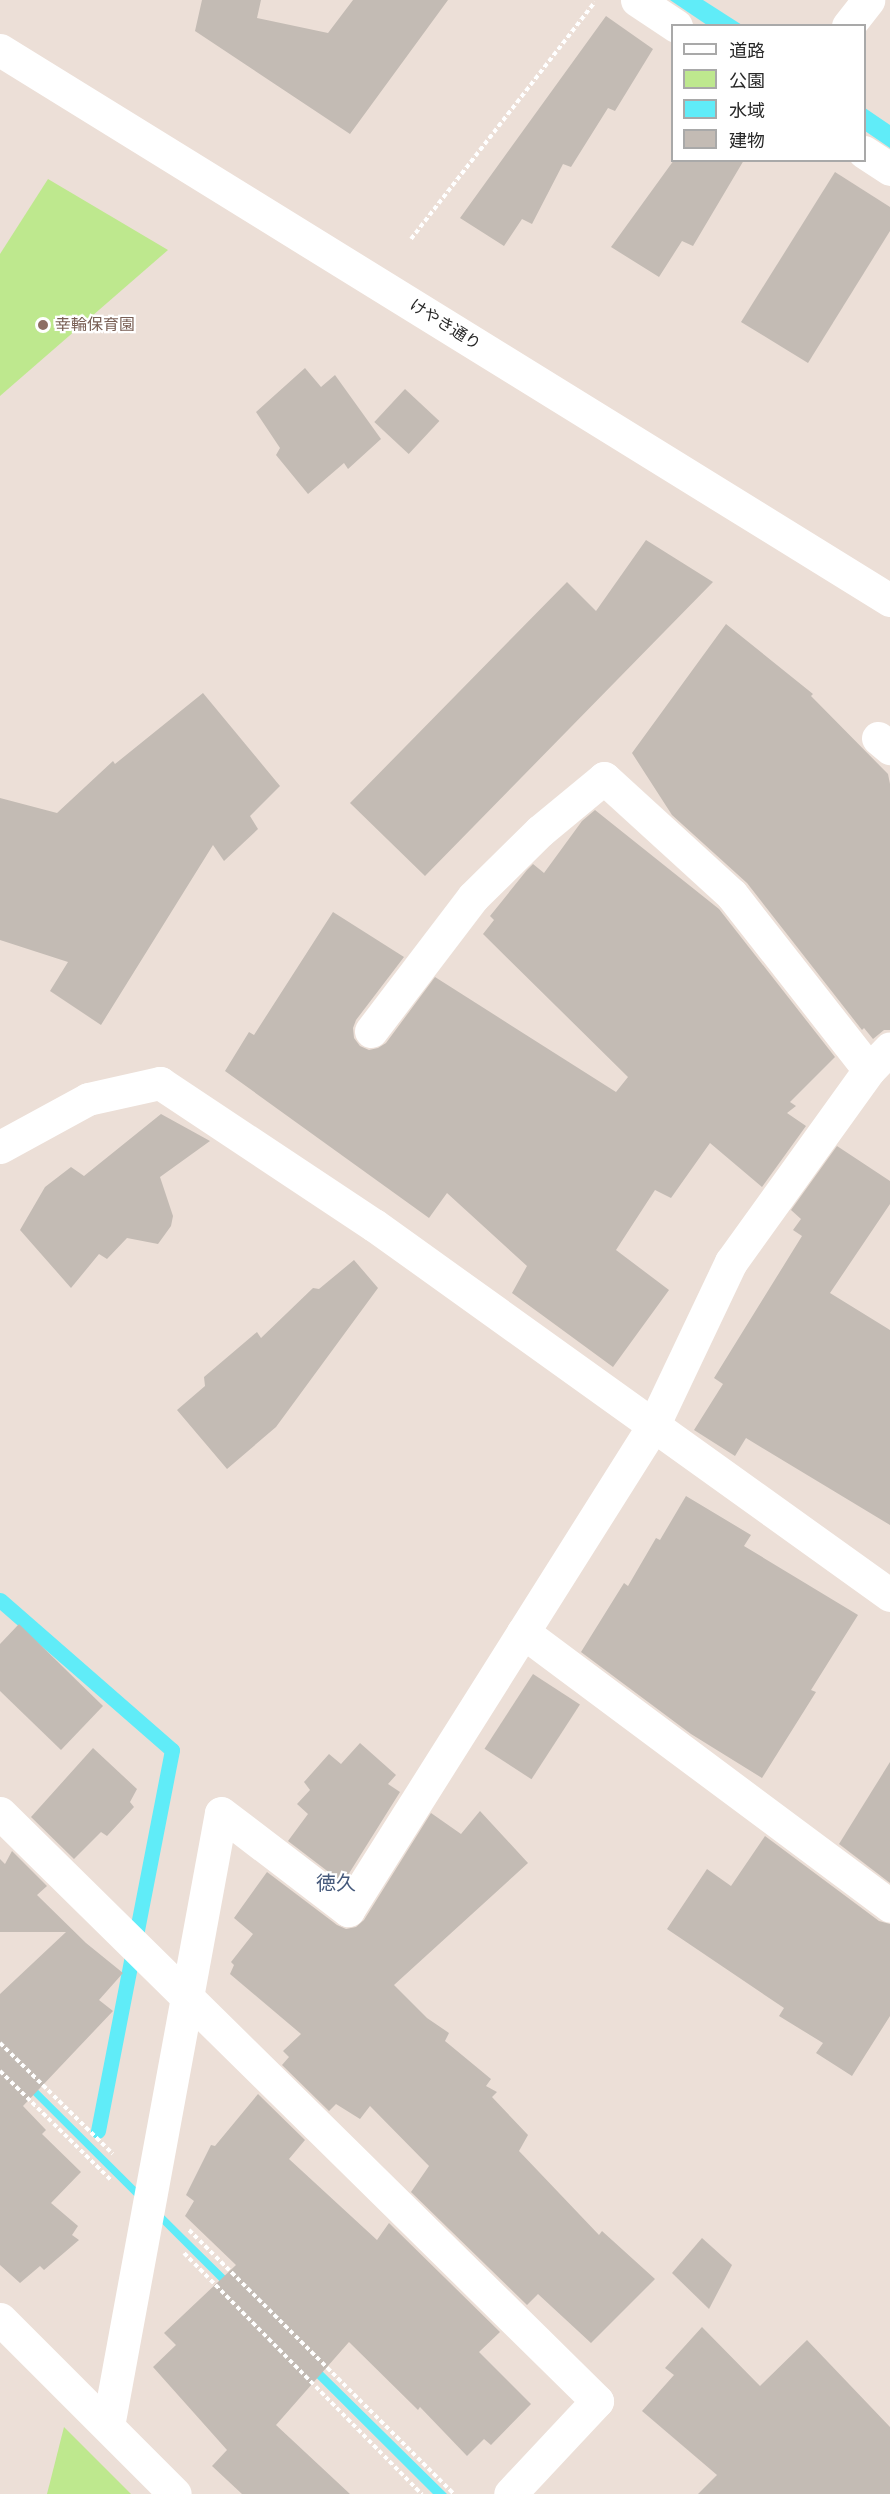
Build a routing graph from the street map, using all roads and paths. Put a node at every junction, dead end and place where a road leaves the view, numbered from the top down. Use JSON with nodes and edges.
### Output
{"nodes":[{"id":1,"x":597,"y":0,"type":"edge"},
{"id":2,"x":637,"y":0,"type":"edge"},
{"id":3,"x":868,"y":0,"type":"edge"},
{"id":4,"x":673,"y":24,"type":"edge"},
{"id":5,"x":850,"y":24,"type":"edge"},
{"id":6,"x":0,"y":50,"type":"edge"},
{"id":7,"x":866,"y":153,"type":"edge"},
{"id":8,"x":890,"y":169,"type":"edge"},
{"id":9,"x":411,"y":239,"type":"dead end"},
{"id":10,"x":890,"y":600,"type":"edge"},
{"id":11,"x":371,"y":1031,"type":"dead end"},
{"id":12,"x":880,"y":1059,"type":"edge"},
{"id":13,"x":0,"y":1147,"type":"edge"},
{"id":14,"x":653,"y":1426,"type":"junction"},
{"id":15,"x":890,"y":1595,"type":"edge"},
{"id":16,"x":523,"y":1632,"type":"junction"},
{"id":17,"x":0,"y":1813,"type":"edge"},
{"id":18,"x":890,"y":1906,"type":"edge"},
{"id":19,"x":188,"y":1997,"type":"junction"},
{"id":20,"x":0,"y":2043,"type":"edge"},
{"id":21,"x":0,"y":2071,"type":"edge"},
{"id":22,"x":149,"y":2204,"type":"junction"},
{"id":23,"x":0,"y":2319,"type":"edge"},
{"id":24,"x":108,"y":2426,"type":"junction"},
{"id":25,"x":175,"y":2494,"type":"edge"},
{"id":26,"x":422,"y":2494,"type":"edge"},
{"id":27,"x":453,"y":2494,"type":"edge"},
{"id":28,"x":510,"y":2494,"type":"edge"}],
"edges":[{"from":1,"to":9,"type":"path"},
{"from":2,"to":4,"type":"street"},
{"from":3,"to":5,"type":"street"},
{"from":6,"to":10,"type":"street","name":"けやき通り"},
{"from":7,"to":8,"type":"street"},
{"from":11,"to":12,"type":"street"},
{"from":12,"to":14,"type":"street"},
{"from":13,"to":14,"type":"street"},
{"from":14,"to":15,"type":"street"},
{"from":14,"to":16,"type":"street"},
{"from":16,"to":18,"type":"street"},
{"from":16,"to":19,"type":"street"},
{"from":17,"to":19,"type":"street"},
{"from":19,"to":22,"type":"street"},
{"from":19,"to":28,"type":"street"},
{"from":20,"to":22,"type":"path"},
{"from":21,"to":22,"type":"path"},
{"from":22,"to":24,"type":"street"},
{"from":22,"to":26,"type":"path"},
{"from":22,"to":27,"type":"path"},
{"from":23,"to":24,"type":"street"},
{"from":24,"to":25,"type":"street"}]}
